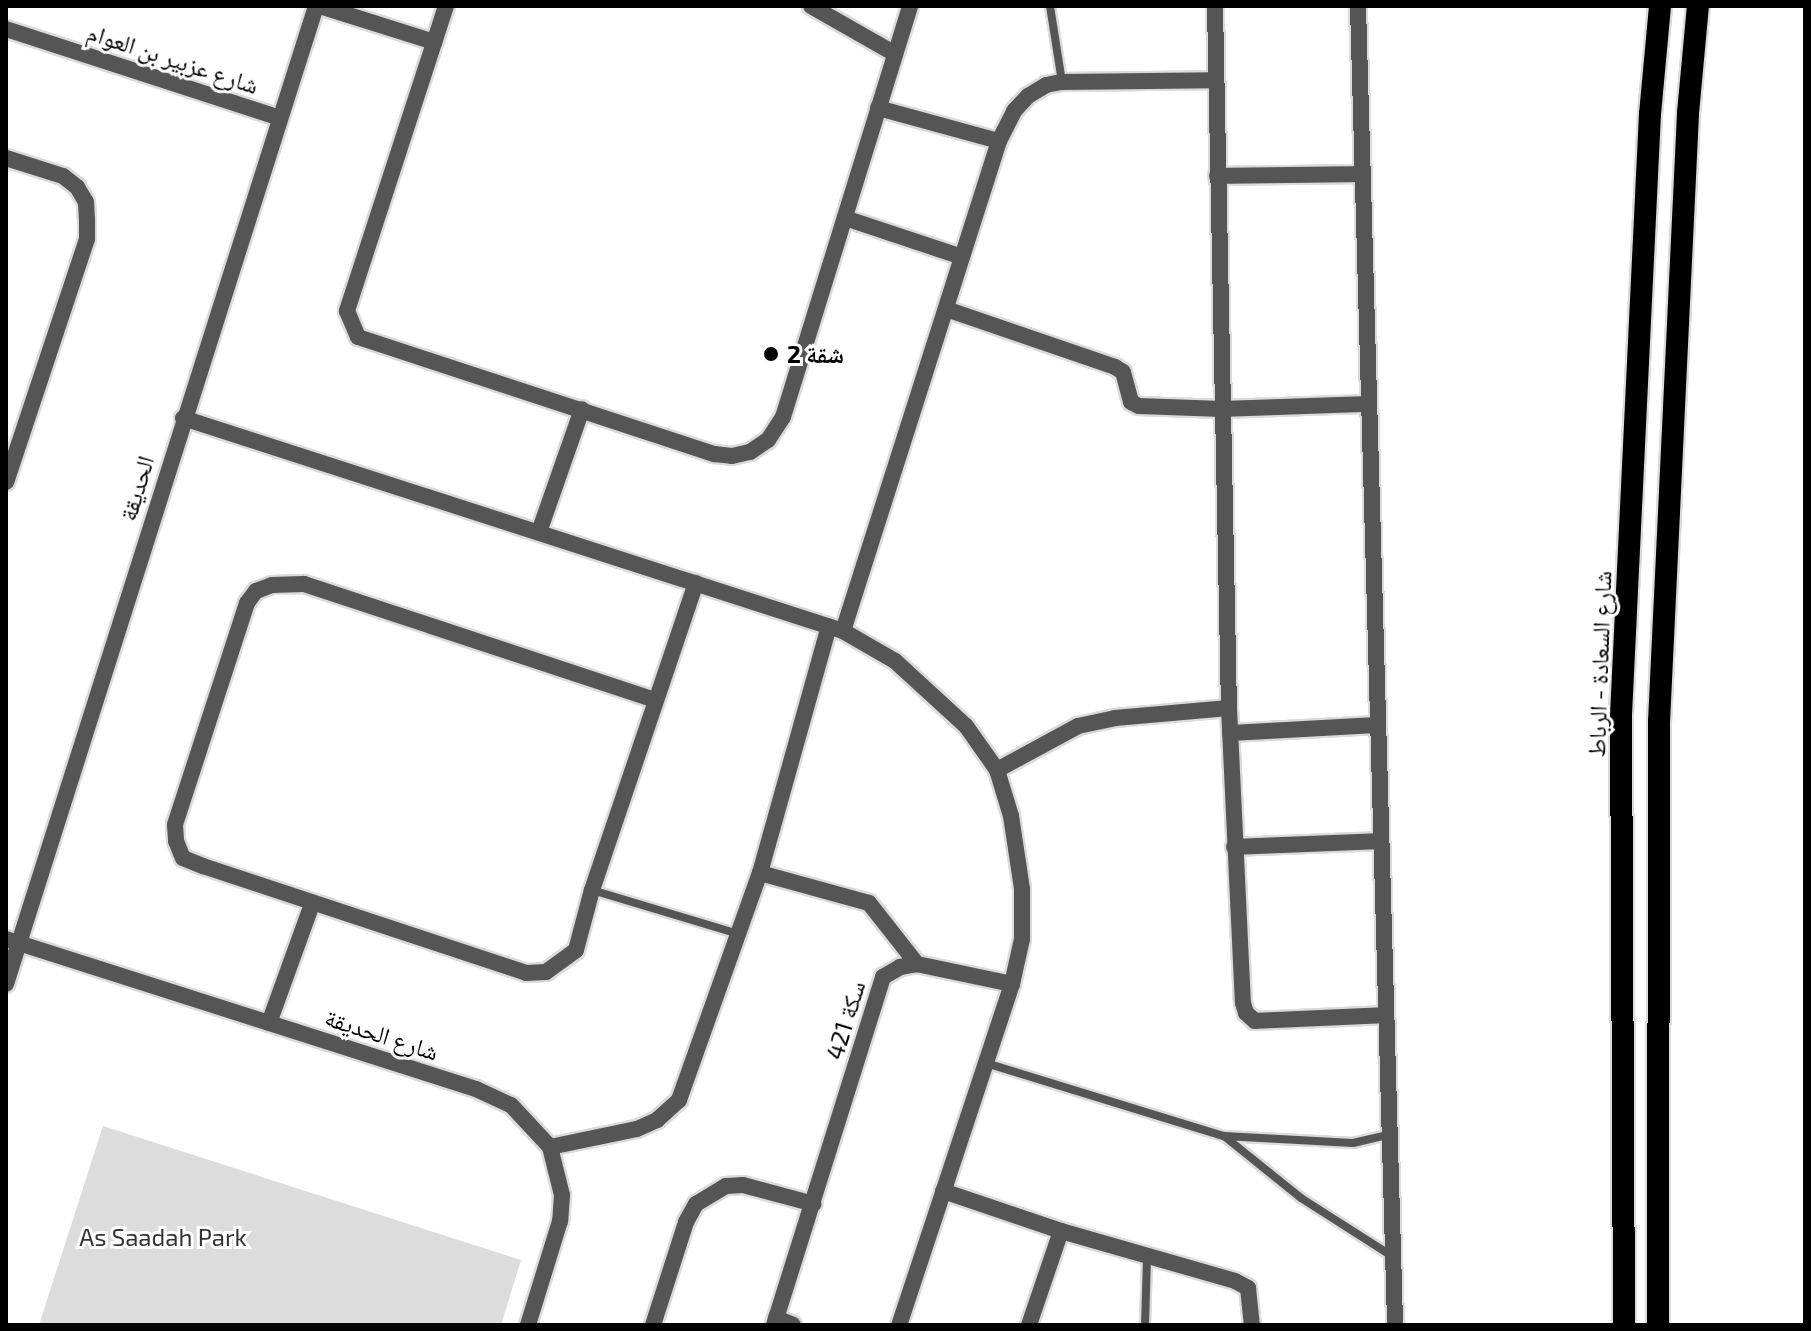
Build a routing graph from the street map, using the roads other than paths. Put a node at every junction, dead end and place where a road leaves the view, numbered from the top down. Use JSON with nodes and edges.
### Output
{"nodes":[{"id":1,"x":318,"y":6,"type":"edge"},
{"id":2,"x":446,"y":6,"type":"edge"},
{"id":3,"x":811,"y":6,"type":"edge"},
{"id":4,"x":910,"y":6,"type":"edge"},
{"id":5,"x":1050,"y":6,"type":"edge"},
{"id":6,"x":1215,"y":6,"type":"edge"},
{"id":7,"x":1358,"y":6,"type":"edge"},
{"id":8,"x":1660,"y":6,"type":"edge"},
{"id":9,"x":1698,"y":6,"type":"edge"},
{"id":10,"x":6,"y":29,"type":"edge"},
{"id":11,"x":434,"y":42,"type":"junction"},
{"id":12,"x":895,"y":54,"type":"junction"},
{"id":13,"x":1215,"y":80,"type":"junction"},
{"id":14,"x":1062,"y":82,"type":"junction"},
{"id":15,"x":878,"y":108,"type":"junction"},
{"id":16,"x":280,"y":118,"type":"junction"},
{"id":17,"x":999,"y":141,"type":"junction"},
{"id":18,"x":6,"y":158,"type":"edge"},
{"id":19,"x":1360,"y":174,"type":"junction"},
{"id":20,"x":1217,"y":176,"type":"junction"},
{"id":21,"x":845,"y":218,"type":"junction"},
{"id":22,"x":962,"y":257,"type":"junction"},
{"id":23,"x":946,"y":309,"type":"junction"},
{"id":24,"x":1368,"y":404,"type":"junction"},
{"id":25,"x":582,"y":409,"type":"junction"},
{"id":26,"x":1222,"y":409,"type":"junction"},
{"id":27,"x":183,"y":418,"type":"junction"},
{"id":28,"x":6,"y":482,"type":"edge"},
{"id":29,"x":539,"y":532,"type":"junction"},
{"id":30,"x":696,"y":583,"type":"junction"},
{"id":31,"x":836,"y":629,"type":"junction"},
{"id":32,"x":655,"y":700,"type":"junction"},
{"id":33,"x":1229,"y":708,"type":"junction"},
{"id":34,"x":1378,"y":725,"type":"junction"},
{"id":35,"x":1230,"y":733,"type":"junction"},
{"id":36,"x":997,"y":770,"type":"junction"},
{"id":37,"x":1381,"y":841,"type":"junction"},
{"id":38,"x":1234,"y":847,"type":"junction"},
{"id":39,"x":760,"y":873,"type":"junction"},
{"id":40,"x":592,"y":890,"type":"junction"},
{"id":41,"x":312,"y":904,"type":"junction"},
{"id":42,"x":740,"y":934,"type":"junction"},
{"id":43,"x":13,"y":941,"type":"edge"},
{"id":44,"x":917,"y":964,"type":"junction"},
{"id":45,"x":6,"y":984,"type":"edge"},
{"id":46,"x":1012,"y":984,"type":"junction"},
{"id":47,"x":1386,"y":1015,"type":"junction"},
{"id":48,"x":269,"y":1023,"type":"junction"},
{"id":49,"x":986,"y":1063,"type":"junction"},
{"id":50,"x":1390,"y":1135,"type":"junction"},
{"id":51,"x":1224,"y":1136,"type":"junction"},
{"id":52,"x":550,"y":1147,"type":"junction"},
{"id":53,"x":943,"y":1191,"type":"junction"},
{"id":54,"x":814,"y":1204,"type":"junction"},
{"id":55,"x":1061,"y":1231,"type":"junction"},
{"id":56,"x":1147,"y":1256,"type":"junction"},
{"id":57,"x":1393,"y":1256,"type":"junction"},
{"id":58,"x":775,"y":1322,"type":"edge"},
{"id":59,"x":528,"y":1325,"type":"edge"},
{"id":60,"x":653,"y":1325,"type":"edge"},
{"id":61,"x":793,"y":1325,"type":"edge"},
{"id":62,"x":899,"y":1325,"type":"edge"},
{"id":63,"x":1029,"y":1325,"type":"edge"},
{"id":64,"x":1145,"y":1325,"type":"edge"},
{"id":65,"x":1252,"y":1325,"type":"edge"},
{"id":66,"x":1395,"y":1325,"type":"edge"},
{"id":67,"x":1624,"y":1325,"type":"edge"},
{"id":68,"x":1658,"y":1325,"type":"edge"}],
"edges":[{"from":1,"to":11,"type":"street"},
{"from":1,"to":16,"type":"street","name":"الحديقة"},
{"from":2,"to":11,"type":"street"},
{"from":3,"to":12,"type":"street"},
{"from":4,"to":12,"type":"street"},
{"from":5,"to":14,"type":"lane"},
{"from":6,"to":13,"type":"street"},
{"from":7,"to":19,"type":"street"},
{"from":8,"to":67,"type":"highway","name":"شارع السعادة - الرباط"},
{"from":9,"to":68,"type":"highway"},
{"from":10,"to":16,"type":"street","name":"شارع عزبير بن العوام"},
{"from":11,"to":25,"type":"street"},
{"from":12,"to":15,"type":"street"},
{"from":13,"to":14,"type":"street"},
{"from":13,"to":20,"type":"street"},
{"from":14,"to":17,"type":"street"},
{"from":15,"to":17,"type":"street"},
{"from":15,"to":21,"type":"street"},
{"from":16,"to":27,"type":"street","name":"الحديقة"},
{"from":17,"to":22,"type":"street"},
{"from":18,"to":28,"type":"street"},
{"from":19,"to":20,"type":"street"},
{"from":19,"to":24,"type":"street"},
{"from":20,"to":26,"type":"street"},
{"from":21,"to":22,"type":"street"},
{"from":21,"to":25,"type":"street"},
{"from":22,"to":23,"type":"street"},
{"from":23,"to":26,"type":"street"},
{"from":23,"to":31,"type":"street"},
{"from":24,"to":26,"type":"street"},
{"from":24,"to":34,"type":"street"},
{"from":25,"to":29,"type":"street"},
{"from":26,"to":33,"type":"street"},
{"from":27,"to":29,"type":"street"},
{"from":27,"to":43,"type":"street","name":"الحديقة"},
{"from":29,"to":30,"type":"street"},
{"from":30,"to":31,"type":"street"},
{"from":30,"to":32,"type":"street"},
{"from":31,"to":36,"type":"street"},
{"from":31,"to":39,"type":"street"},
{"from":32,"to":40,"type":"street"},
{"from":32,"to":41,"type":"street"},
{"from":33,"to":35,"type":"street"},
{"from":33,"to":36,"type":"street"},
{"from":34,"to":35,"type":"street"},
{"from":34,"to":37,"type":"street"},
{"from":35,"to":38,"type":"street"},
{"from":36,"to":46,"type":"street"},
{"from":37,"to":38,"type":"street"},
{"from":37,"to":47,"type":"street"},
{"from":38,"to":47,"type":"street"},
{"from":39,"to":42,"type":"street"},
{"from":39,"to":44,"type":"street"},
{"from":40,"to":41,"type":"street"},
{"from":40,"to":42,"type":"lane"},
{"from":41,"to":48,"type":"street"},
{"from":42,"to":52,"type":"street"},
{"from":43,"to":45,"type":"street","name":"الحديقة"},
{"from":43,"to":48,"type":"street","name":"شارع الحديقة"},
{"from":44,"to":46,"type":"street"},
{"from":44,"to":54,"type":"street","name":"سكة 421"},
{"from":46,"to":49,"type":"street"},
{"from":47,"to":50,"type":"street"},
{"from":48,"to":52,"type":"street","name":"شارع الحديقة"},
{"from":49,"to":51,"type":"lane"},
{"from":49,"to":53,"type":"street"},
{"from":50,"to":51,"type":"lane"},
{"from":50,"to":57,"type":"street"},
{"from":51,"to":57,"type":"lane"},
{"from":52,"to":59,"type":"street","name":"شارع الحديقة"},
{"from":53,"to":55,"type":"street"},
{"from":53,"to":62,"type":"street"},
{"from":54,"to":58,"type":"street","name":"سكة 421"},
{"from":54,"to":60,"type":"street"},
{"from":55,"to":56,"type":"street"},
{"from":55,"to":63,"type":"street"},
{"from":56,"to":64,"type":"lane"},
{"from":56,"to":65,"type":"street"},
{"from":57,"to":66,"type":"street"},
{"from":58,"to":61,"type":"street"}]}
